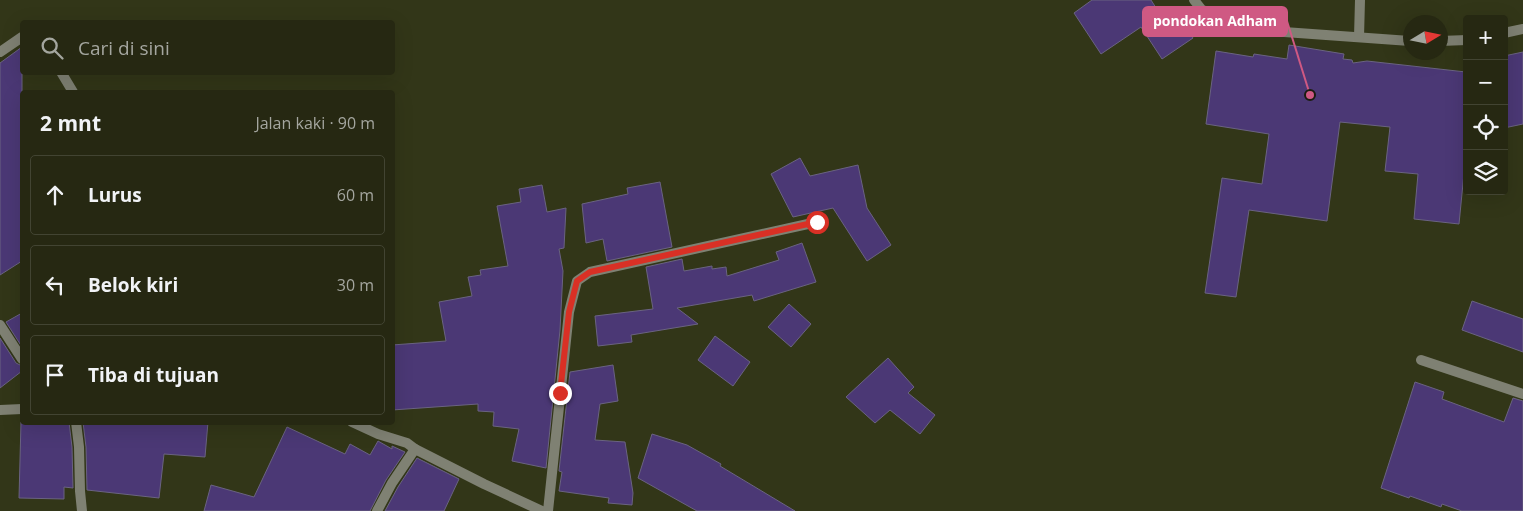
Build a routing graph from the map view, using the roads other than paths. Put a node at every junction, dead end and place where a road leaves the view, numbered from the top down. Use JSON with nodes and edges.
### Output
{"nodes":[{"id":1,"x":1194,"y":0,"type":"edge"},
{"id":2,"x":1360,"y":0,"type":"edge"},
{"id":3,"x":1523,"y":29,"type":"edge"},
{"id":4,"x":1508,"y":32,"type":"edge"},
{"id":5,"x":20,"y":38,"type":"edge"},
{"id":6,"x":1359,"y":38,"type":"junction"},
{"id":7,"x":1463,"y":40,"type":"edge"},
{"id":8,"x":1403,"y":41,"type":"edge"},
{"id":9,"x":1448,"y":41,"type":"edge"},
{"id":10,"x":0,"y":52,"type":"edge"},
{"id":11,"x":63,"y":75,"type":"edge"},
{"id":12,"x":72,"y":90,"type":"edge"},
{"id":13,"x":817,"y":222,"type":"dead end"},
{"id":14,"x":0,"y":325,"type":"edge"},
{"id":15,"x":20,"y":356,"type":"edge"},
{"id":16,"x":1421,"y":360,"type":"dead end"},
{"id":17,"x":1523,"y":394,"type":"edge"},
{"id":18,"x":20,"y":408,"type":"edge"},
{"id":19,"x":0,"y":410,"type":"edge"},
{"id":20,"x":76,"y":425,"type":"edge"},
{"id":21,"x":358,"y":425,"type":"edge"},
{"id":22,"x":414,"y":449,"type":"junction"},
{"id":23,"x":82,"y":511,"type":"edge"},
{"id":24,"x":377,"y":511,"type":"edge"},
{"id":25,"x":542,"y":511,"type":"edge"},
{"id":26,"x":548,"y":511,"type":"edge"}],
"edges":[{"from":1,"to":6,"type":"street"},
{"from":2,"to":6,"type":"street"},
{"from":3,"to":4,"type":"street"},
{"from":5,"to":10,"type":"street"},
{"from":6,"to":8,"type":"street"},
{"from":7,"to":9,"type":"street"},
{"from":11,"to":12,"type":"street"},
{"from":13,"to":26,"type":"street"},
{"from":14,"to":15,"type":"street"},
{"from":16,"to":17,"type":"street"},
{"from":18,"to":19,"type":"street"},
{"from":20,"to":23,"type":"street"},
{"from":21,"to":22,"type":"street"},
{"from":22,"to":24,"type":"street"},
{"from":22,"to":25,"type":"street"}]}
